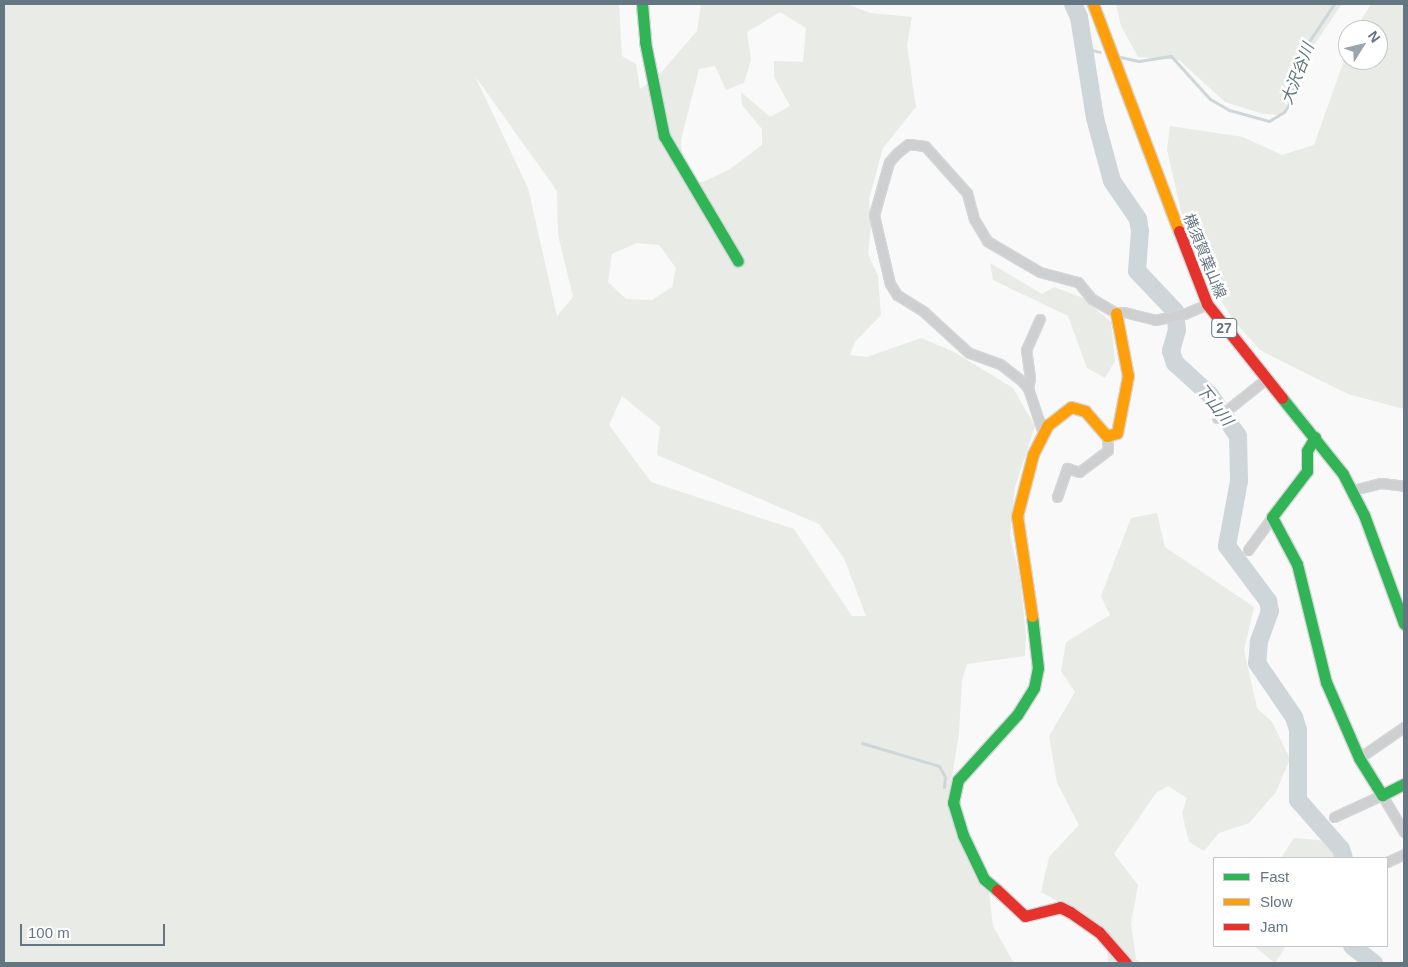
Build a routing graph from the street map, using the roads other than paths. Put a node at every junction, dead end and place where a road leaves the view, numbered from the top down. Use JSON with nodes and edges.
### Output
{"nodes":[{"id":1,"x":642,"y":4,"type":"edge"},
{"id":2,"x":1093,"y":4,"type":"edge"},
{"id":3,"x":738,"y":261,"type":"dead end"},
{"id":4,"x":1207,"y":304,"type":"junction"},
{"id":5,"x":1116,"y":313,"type":"junction"},
{"id":6,"x":1040,"y":319,"type":"dead end"},
{"id":7,"x":1266,"y":380,"type":"junction"},
{"id":8,"x":1028,"y":388,"type":"junction"},
{"id":9,"x":1222,"y":414,"type":"dead end"},
{"id":10,"x":1043,"y":433,"type":"junction"},
{"id":11,"x":1107,"y":436,"type":"junction"},
{"id":12,"x":1314,"y":437,"type":"junction"},
{"id":13,"x":1404,"y":486,"type":"edge"},
{"id":14,"x":1353,"y":490,"type":"junction"},
{"id":15,"x":1057,"y":498,"type":"dead end"},
{"id":16,"x":1272,"y":517,"type":"junction"},
{"id":17,"x":1248,"y":550,"type":"dead end"},
{"id":18,"x":1404,"y":624,"type":"edge"},
{"id":19,"x":1404,"y":726,"type":"edge"},
{"id":20,"x":1359,"y":758,"type":"junction"},
{"id":21,"x":1404,"y":784,"type":"edge"},
{"id":22,"x":1382,"y":795,"type":"junction"},
{"id":23,"x":1334,"y":818,"type":"dead end"},
{"id":24,"x":1404,"y":832,"type":"edge"},
{"id":25,"x":1404,"y":854,"type":"edge"},
{"id":26,"x":1388,"y":862,"type":"edge"},
{"id":27,"x":1126,"y":963,"type":"edge"}],
"edges":[{"from":1,"to":3,"type":"street"},
{"from":2,"to":4,"type":"street","name":"横須賀葉山線","number":"27"},
{"from":4,"to":5,"type":"street"},
{"from":4,"to":7,"type":"street","name":"横須賀葉山線","number":"27"},
{"from":5,"to":8,"type":"street"},
{"from":5,"to":11,"type":"street"},
{"from":6,"to":8,"type":"street"},
{"from":7,"to":9,"type":"street"},
{"from":7,"to":12,"type":"street","name":"横須賀葉山線","number":"27"},
{"from":8,"to":10,"type":"street"},
{"from":10,"to":11,"type":"street"},
{"from":10,"to":27,"type":"street"},
{"from":11,"to":15,"type":"street"},
{"from":12,"to":14,"type":"street","name":"横須賀葉山線","number":"27"},
{"from":12,"to":16,"type":"street"},
{"from":13,"to":14,"type":"street"},
{"from":14,"to":18,"type":"street","name":"横須賀葉山線","number":"27"},
{"from":16,"to":17,"type":"street"},
{"from":16,"to":20,"type":"street"},
{"from":19,"to":20,"type":"street"},
{"from":20,"to":22,"type":"street"},
{"from":21,"to":22,"type":"street"},
{"from":22,"to":23,"type":"street"},
{"from":22,"to":24,"type":"street"},
{"from":25,"to":26,"type":"street"}]}
